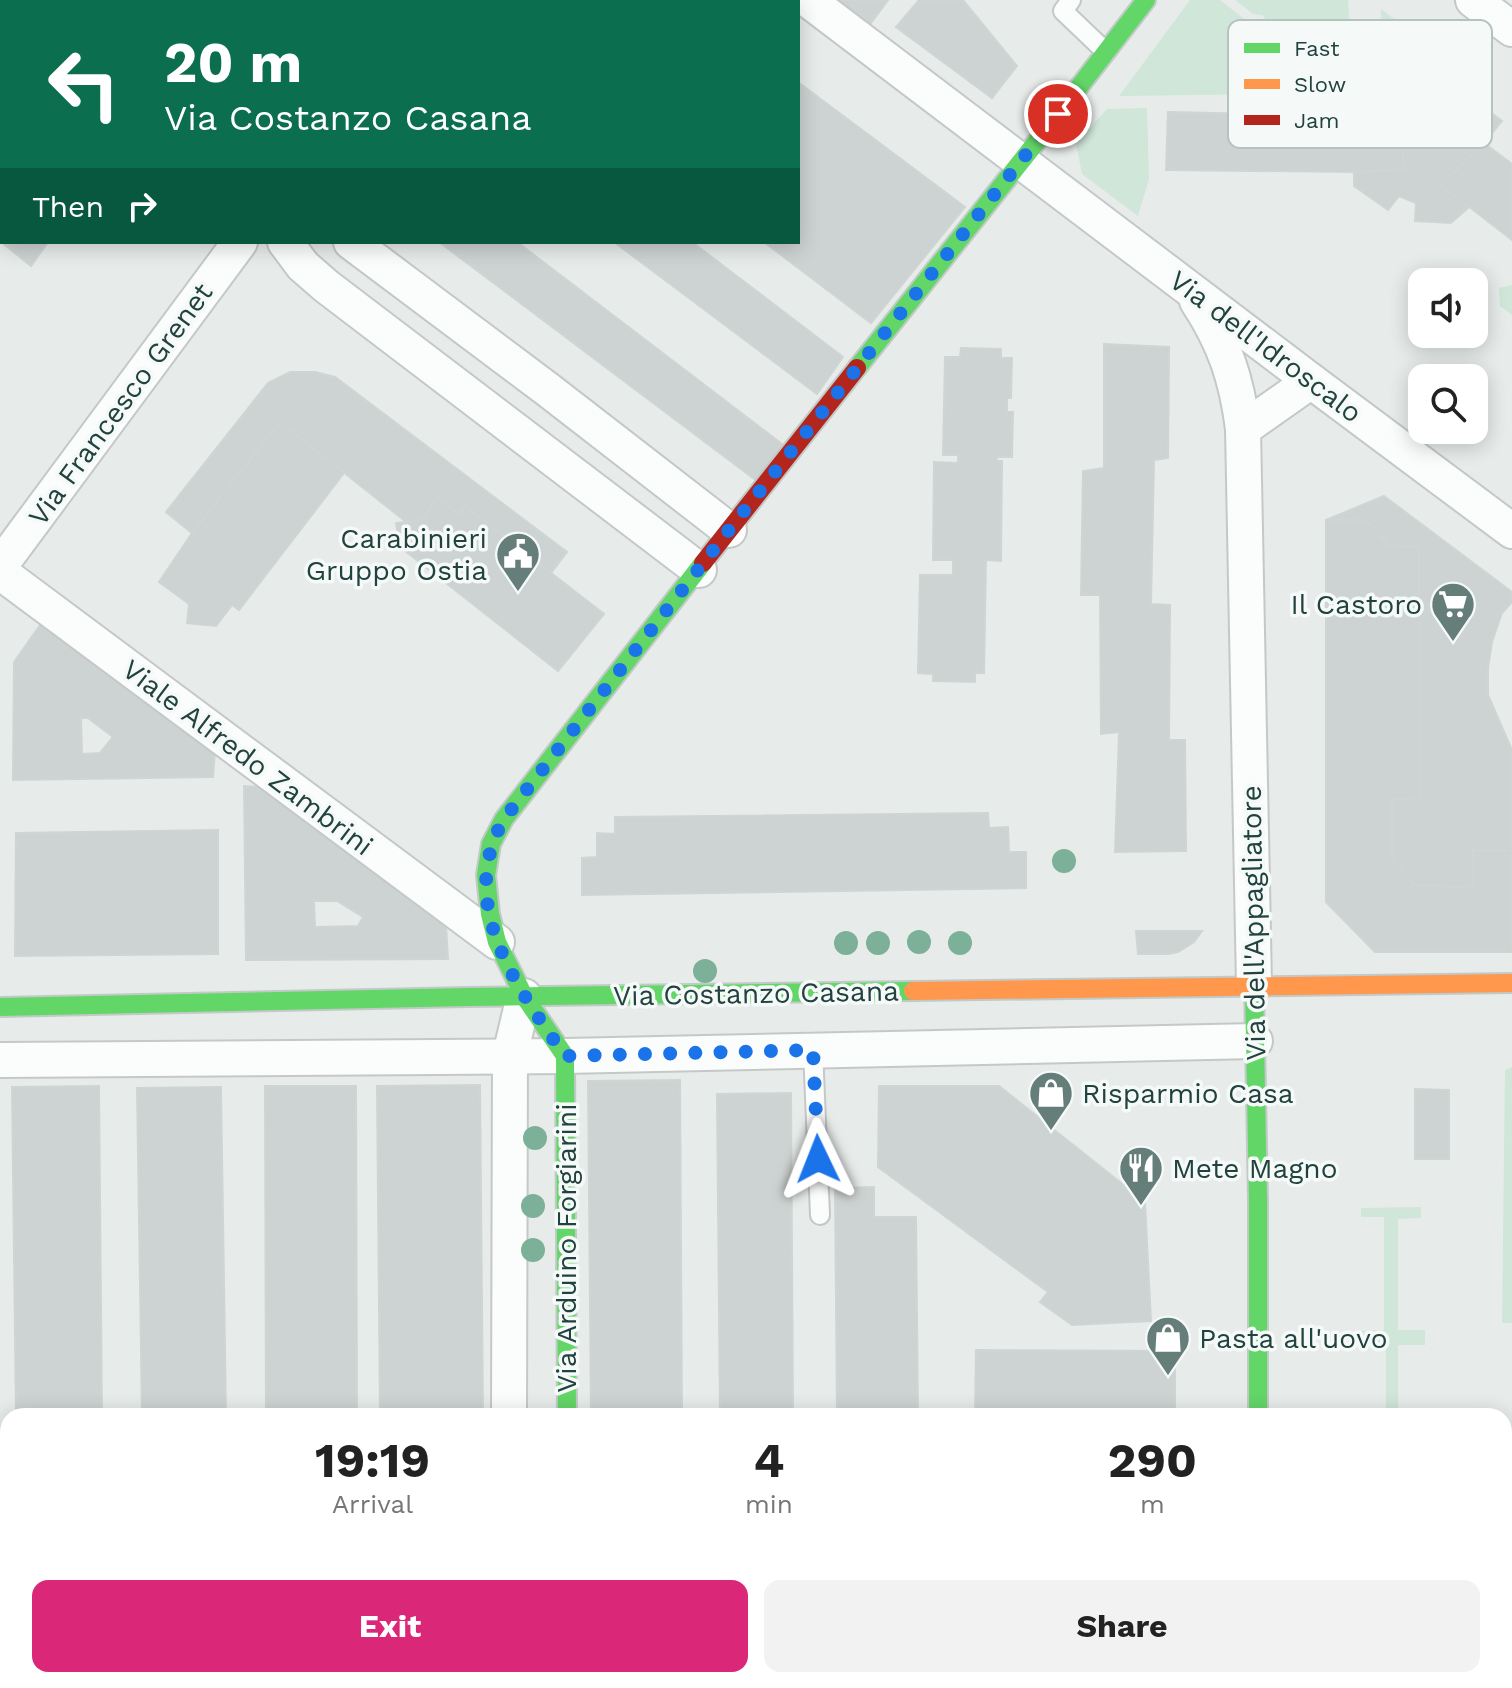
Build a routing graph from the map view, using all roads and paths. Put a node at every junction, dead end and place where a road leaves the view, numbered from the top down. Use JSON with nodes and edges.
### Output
{"nodes":[{"id":1,"x":808,"y":0,"type":"edge"},
{"id":2,"x":1146,"y":0,"type":"edge"},
{"id":3,"x":1473,"y":0,"type":"edge"},
{"id":4,"x":1062,"y":4,"type":"edge"},
{"id":5,"x":1512,"y":29,"type":"edge"},
{"id":6,"x":1106,"y":52,"type":"junction"},
{"id":7,"x":1021,"y":160,"type":"junction"},
{"id":8,"x":239,"y":244,"type":"edge"},
{"id":9,"x":286,"y":244,"type":"edge"},
{"id":10,"x":354,"y":244,"type":"edge"},
{"id":11,"x":1188,"y":288,"type":"junction"},
{"id":12,"x":1311,"y":381,"type":"junction"},
{"id":13,"x":547,"y":389,"type":"junction"},
{"id":14,"x":514,"y":429,"type":"junction"},
{"id":15,"x":1243,"y":429,"type":"junction"},
{"id":16,"x":643,"y":463,"type":"junction"},
{"id":17,"x":613,"y":505,"type":"junction"},
{"id":18,"x":729,"y":530,"type":"junction"},
{"id":19,"x":1512,"y":531,"type":"edge"},
{"id":20,"x":0,"y":569,"type":"edge"},
{"id":21,"x":699,"y":570,"type":"junction"},
{"id":22,"x":497,"y":942,"type":"junction"},
{"id":23,"x":1512,"y":983,"type":"edge"},
{"id":24,"x":1254,"y":985,"type":"junction"},
{"id":25,"x":524,"y":996,"type":"junction"},
{"id":26,"x":0,"y":1007,"type":"edge"},
{"id":27,"x":1255,"y":1041,"type":"junction"},
{"id":28,"x":813,"y":1050,"type":"junction"},
{"id":29,"x":510,"y":1055,"type":"junction"},
{"id":30,"x":565,"y":1056,"type":"junction"},
{"id":31,"x":0,"y":1060,"type":"edge"},
{"id":32,"x":820,"y":1215,"type":"dead end"},
{"id":33,"x":509,"y":1408,"type":"edge"},
{"id":34,"x":567,"y":1408,"type":"edge"},
{"id":35,"x":1258,"y":1408,"type":"edge"}],
"edges":[{"from":1,"to":7,"type":"street","name":"Via dell'Idroscalo"},
{"from":2,"to":6,"type":"street"},
{"from":3,"to":5,"type":"street"},
{"from":4,"to":6,"type":"lane"},
{"from":6,"to":7,"type":"street"},
{"from":7,"to":11,"type":"street","name":"Via dell'Idroscalo"},
{"from":7,"to":18,"type":"street"},
{"from":8,"to":20,"type":"street","name":"Via Francesco Grenet"},
{"from":9,"to":14,"type":"street"},
{"from":10,"to":13,"type":"street"},
{"from":11,"to":12,"type":"street","name":"Via dell'Idroscalo"},
{"from":11,"to":15,"type":"street","name":"Via dell'Appagliatore"},
{"from":12,"to":15,"type":"street"},
{"from":12,"to":19,"type":"street","name":"Via dell'Idroscalo"},
{"from":13,"to":14,"type":"street"},
{"from":13,"to":16,"type":"street"},
{"from":14,"to":17,"type":"street"},
{"from":15,"to":24,"type":"street","name":"Via dell'Appagliatore"},
{"from":16,"to":17,"type":"street"},
{"from":16,"to":18,"type":"street"},
{"from":17,"to":21,"type":"street"},
{"from":18,"to":21,"type":"street"},
{"from":20,"to":22,"type":"street","name":"Viale Alfredo Zambrini"},
{"from":21,"to":22,"type":"street"},
{"from":22,"to":25,"type":"street"},
{"from":23,"to":24,"type":"street","name":"Via Costanzo Casana"},
{"from":24,"to":25,"type":"street","name":"Via Costanzo Casana"},
{"from":24,"to":27,"type":"street","name":"Via dell'Appagliatore"},
{"from":25,"to":26,"type":"street","name":"Via Costanzo Casana"},
{"from":25,"to":29,"type":"street","name":"Via Arduino Forgiarini"},
{"from":25,"to":30,"type":"street"},
{"from":27,"to":28,"type":"street","name":"Via Costanzo Casana"},
{"from":27,"to":35,"type":"street","name":"Via dell'Appagliatore"},
{"from":28,"to":30,"type":"street","name":"Via Costanzo Casana"},
{"from":28,"to":32,"type":"lane"},
{"from":29,"to":30,"type":"street","name":"Via Costanzo Casana"},
{"from":29,"to":31,"type":"street","name":"Via Costanzo Casana"},
{"from":29,"to":33,"type":"street","name":"Via Arduino Forgiarini"},
{"from":30,"to":34,"type":"street","name":"Via Arduino Forgiarini"}]}
